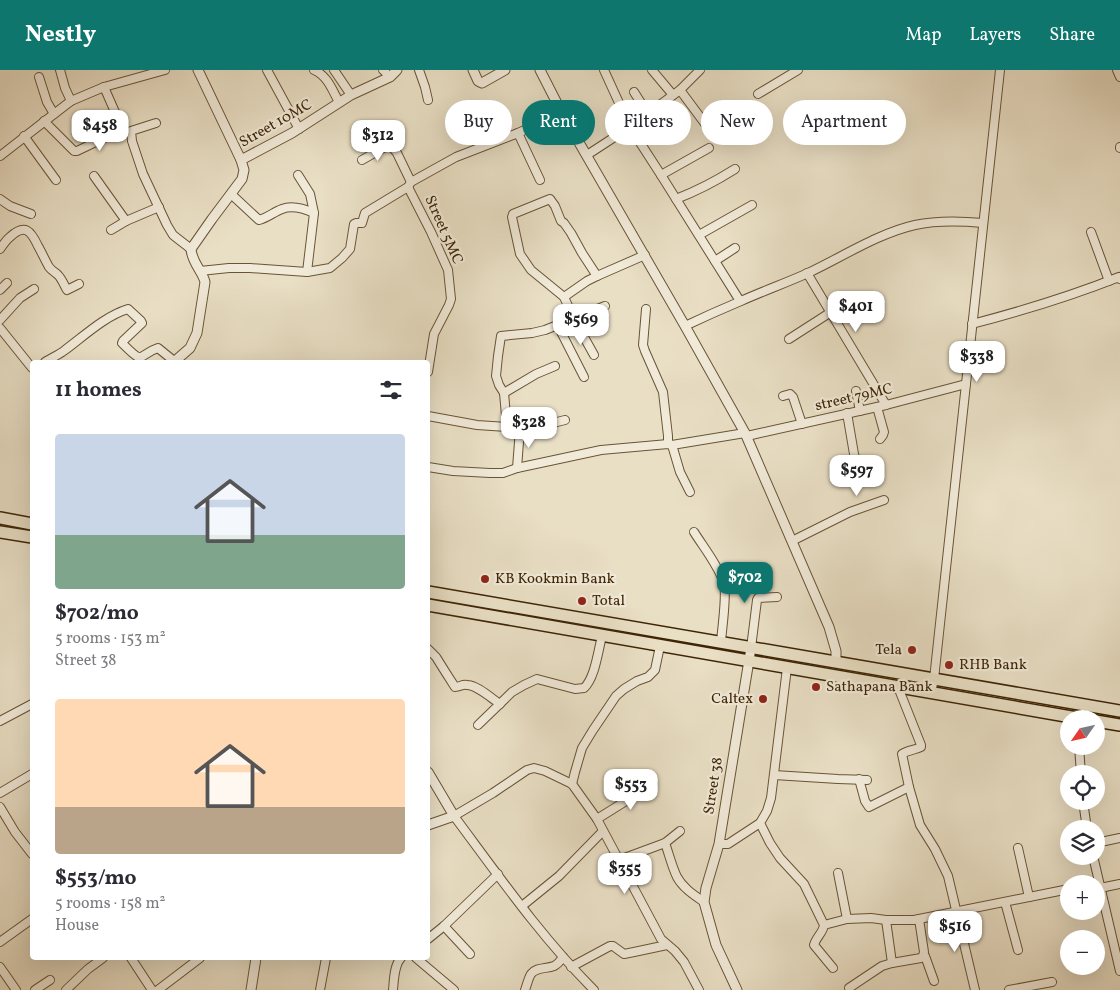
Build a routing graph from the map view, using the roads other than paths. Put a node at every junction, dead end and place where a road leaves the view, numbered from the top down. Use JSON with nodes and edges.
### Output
{"nodes":[{"id":1,"x":60,"y":70,"type":"edge"},
{"id":2,"x":165,"y":70,"type":"edge"},
{"id":3,"x":198,"y":70,"type":"edge"},
{"id":4,"x":267,"y":70,"type":"edge"},
{"id":5,"x":314,"y":70,"type":"edge"},
{"id":6,"x":334,"y":70,"type":"edge"},
{"id":7,"x":383,"y":70,"type":"edge"},
{"id":8,"x":397,"y":70,"type":"edge"},
{"id":9,"x":419,"y":70,"type":"edge"},
{"id":10,"x":473,"y":70,"type":"edge"},
{"id":11,"x":505,"y":70,"type":"edge"},
{"id":12,"x":540,"y":70,"type":"edge"},
{"id":13,"x":604,"y":70,"type":"edge"},
{"id":14,"x":652,"y":70,"type":"edge"},
{"id":15,"x":700,"y":70,"type":"edge"},
{"id":16,"x":798,"y":70,"type":"edge"},
{"id":17,"x":1000,"y":70,"type":"edge"},
{"id":18,"x":1117,"y":70,"type":"edge"},
{"id":19,"x":39,"y":77,"type":"dead end"},
{"id":20,"x":1120,"y":77,"type":"edge"},
{"id":21,"x":390,"y":78,"type":"junction"},
{"id":22,"x":104,"y":87,"type":"junction"},
{"id":23,"x":680,"y":90,"type":"junction"},
{"id":24,"x":634,"y":92,"type":"dead end"},
{"id":25,"x":758,"y":94,"type":"dead end"},
{"id":26,"x":351,"y":95,"type":"junction"},
{"id":27,"x":673,"y":95,"type":"junction"},
{"id":28,"x":428,"y":100,"type":"dead end"},
{"id":29,"x":555,"y":100,"type":"edge"},
{"id":30,"x":618,"y":100,"type":"edge"},
{"id":31,"x":639,"y":100,"type":"edge"},
{"id":32,"x":666,"y":100,"type":"edge"},
{"id":33,"x":71,"y":101,"type":"junction"},
{"id":34,"x":339,"y":102,"type":"junction"},
{"id":35,"x":54,"y":114,"type":"junction"},
{"id":36,"x":701,"y":118,"type":"edge"},
{"id":37,"x":44,"y":121,"type":"junction"},
{"id":38,"x":156,"y":122,"type":"dead end"},
{"id":39,"x":122,"y":128,"type":"junction"},
{"id":40,"x":299,"y":128,"type":"junction"},
{"id":41,"x":131,"y":131,"type":"junction"},
{"id":42,"x":522,"y":131,"type":"edge"},
{"id":43,"x":518,"y":133,"type":"junction"},
{"id":44,"x":24,"y":136,"type":"junction"},
{"id":45,"x":605,"y":143,"type":"edge"},
{"id":46,"x":581,"y":145,"type":"edge"},
{"id":47,"x":642,"y":145,"type":"edge"},
{"id":48,"x":709,"y":148,"type":"dead end"},
{"id":49,"x":587,"y":155,"type":"junction"},
{"id":50,"x":0,"y":156,"type":"edge"},
{"id":51,"x":241,"y":160,"type":"junction"},
{"id":52,"x":362,"y":160,"type":"dead end"},
{"id":53,"x":735,"y":169,"type":"dead end"},
{"id":54,"x":298,"y":175,"type":"dead end"},
{"id":55,"x":661,"y":175,"type":"junction"},
{"id":56,"x":94,"y":176,"type":"dead end"},
{"id":57,"x":56,"y":180,"type":"dead end"},
{"id":58,"x":540,"y":180,"type":"dead end"},
{"id":59,"x":409,"y":185,"type":"junction"},
{"id":60,"x":231,"y":194,"type":"junction"},
{"id":61,"x":0,"y":199,"type":"edge"},
{"id":62,"x":676,"y":199,"type":"junction"},
{"id":63,"x":752,"y":205,"type":"dead end"},
{"id":64,"x":159,"y":207,"type":"junction"},
{"id":65,"x":314,"y":213,"type":"junction"},
{"id":66,"x":31,"y":214,"type":"dead end"},
{"id":67,"x":126,"y":221,"type":"junction"},
{"id":68,"x":984,"y":222,"type":"junction"},
{"id":69,"x":111,"y":230,"type":"dead end"},
{"id":70,"x":1091,"y":232,"type":"dead end"},
{"id":71,"x":698,"y":235,"type":"junction"},
{"id":72,"x":734,"y":248,"type":"dead end"},
{"id":73,"x":191,"y":249,"type":"junction"},
{"id":74,"x":0,"y":250,"type":"edge"},
{"id":75,"x":645,"y":255,"type":"junction"},
{"id":76,"x":714,"y":261,"type":"junction"},
{"id":77,"x":200,"y":271,"type":"junction"},
{"id":78,"x":307,"y":272,"type":"junction"},
{"id":79,"x":807,"y":273,"type":"junction"},
{"id":80,"x":597,"y":276,"type":"junction"},
{"id":81,"x":1120,"y":278,"type":"edge"},
{"id":82,"x":1109,"y":281,"type":"junction"},
{"id":83,"x":7,"y":284,"type":"dead end"},
{"id":84,"x":79,"y":284,"type":"dead end"},
{"id":85,"x":34,"y":289,"type":"dead end"},
{"id":86,"x":0,"y":290,"type":"edge"},
{"id":87,"x":564,"y":298,"type":"junction"},
{"id":88,"x":740,"y":301,"type":"junction"},
{"id":89,"x":605,"y":306,"type":"dead end"},
{"id":90,"x":646,"y":310,"type":"dead end"},
{"id":91,"x":830,"y":312,"type":"junction"},
{"id":92,"x":574,"y":318,"type":"junction"},
{"id":93,"x":0,"y":320,"type":"edge"},
{"id":94,"x":972,"y":324,"type":"junction"},
{"id":95,"x":558,"y":326,"type":"junction"},
{"id":96,"x":685,"y":326,"type":"junction"},
{"id":97,"x":0,"y":328,"type":"edge"},
{"id":98,"x":789,"y":339,"type":"dead end"},
{"id":99,"x":594,"y":355,"type":"dead end"},
{"id":100,"x":48,"y":360,"type":"edge"},
{"id":101,"x":172,"y":360,"type":"edge"},
{"id":102,"x":176,"y":360,"type":"edge"},
{"id":103,"x":430,"y":360,"type":"edge"},
{"id":104,"x":30,"y":366,"type":"edge"},
{"id":105,"x":555,"y":366,"type":"dead end"},
{"id":106,"x":584,"y":377,"type":"dead end"},
{"id":107,"x":966,"y":384,"type":"junction"},
{"id":108,"x":856,"y":391,"type":"dead end"},
{"id":109,"x":504,"y":393,"type":"junction"},
{"id":110,"x":783,"y":396,"type":"dead end"},
{"id":111,"x":886,"y":405,"type":"junction"},
{"id":112,"x":877,"y":407,"type":"junction"},
{"id":113,"x":860,"y":410,"type":"junction"},
{"id":114,"x":847,"y":413,"type":"junction"},
{"id":115,"x":430,"y":416,"type":"edge"},
{"id":116,"x":565,"y":420,"type":"dead end"},
{"id":117,"x":802,"y":424,"type":"junction"},
{"id":118,"x":507,"y":427,"type":"junction"},
{"id":119,"x":520,"y":429,"type":"junction"},
{"id":120,"x":746,"y":435,"type":"junction"},
{"id":121,"x":880,"y":439,"type":"dead end"},
{"id":122,"x":670,"y":444,"type":"junction"},
{"id":123,"x":430,"y":467,"type":"edge"},
{"id":124,"x":517,"y":468,"type":"junction"},
{"id":125,"x":859,"y":469,"type":"dead end"},
{"id":126,"x":690,"y":492,"type":"dead end"},
{"id":127,"x":884,"y":500,"type":"dead end"},
{"id":128,"x":0,"y":518,"type":"edge"},
{"id":129,"x":30,"y":524,"type":"edge"},
{"id":130,"x":0,"y":532,"type":"edge"},
{"id":131,"x":694,"y":532,"type":"dead end"},
{"id":132,"x":30,"y":537,"type":"edge"},
{"id":133,"x":792,"y":541,"type":"junction"},
{"id":134,"x":430,"y":592,"type":"edge"},
{"id":135,"x":777,"y":597,"type":"dead end"},
{"id":136,"x":430,"y":606,"type":"edge"},
{"id":137,"x":602,"y":636,"type":"junction"},
{"id":138,"x":720,"y":642,"type":"junction"},
{"id":139,"x":660,"y":646,"type":"junction"},
{"id":140,"x":751,"y":648,"type":"junction"},
{"id":141,"x":430,"y":651,"type":"edge"},
{"id":142,"x":749,"y":661,"type":"junction"},
{"id":143,"x":836,"y":662,"type":"junction"},
{"id":144,"x":787,"y":668,"type":"junction"},
{"id":145,"x":934,"y":679,"type":"junction"},
{"id":146,"x":898,"y":687,"type":"junction"},
{"id":147,"x":931,"y":693,"type":"junction"},
{"id":148,"x":500,"y":704,"type":"junction"},
{"id":149,"x":1077,"y":704,"type":"junction"},
{"id":150,"x":30,"y":705,"type":"edge"},
{"id":151,"x":1077,"y":710,"type":"edge"},
{"id":152,"x":1120,"y":711,"type":"edge"},
{"id":153,"x":1060,"y":715,"type":"edge"},
{"id":154,"x":0,"y":721,"type":"edge"},
{"id":155,"x":1105,"y":722,"type":"edge"},
{"id":156,"x":478,"y":725,"type":"dead end"},
{"id":157,"x":1120,"y":725,"type":"edge"},
{"id":158,"x":30,"y":775,"type":"edge"},
{"id":159,"x":430,"y":775,"type":"edge"},
{"id":160,"x":774,"y":775,"type":"junction"},
{"id":161,"x":572,"y":784,"type":"junction"},
{"id":162,"x":653,"y":784,"type":"dead end"},
{"id":163,"x":909,"y":787,"type":"junction"},
{"id":164,"x":0,"y":793,"type":"edge"},
{"id":165,"x":0,"y":807,"type":"edge"},
{"id":166,"x":454,"y":816,"type":"junction"},
{"id":167,"x":597,"y":819,"type":"junction"},
{"id":168,"x":430,"y":824,"type":"edge"},
{"id":169,"x":760,"y":824,"type":"junction"},
{"id":170,"x":680,"y":831,"type":"dead end"},
{"id":171,"x":603,"y":832,"type":"junction"},
{"id":172,"x":1120,"y":838,"type":"edge"},
{"id":173,"x":1105,"y":841,"type":"edge"},
{"id":174,"x":665,"y":842,"type":"junction"},
{"id":175,"x":719,"y":844,"type":"junction"},
{"id":176,"x":1018,"y":848,"type":"dead end"},
{"id":177,"x":30,"y":851,"type":"edge"},
{"id":178,"x":618,"y":860,"type":"junction"},
{"id":179,"x":838,"y":873,"type":"dead end"},
{"id":180,"x":498,"y":874,"type":"junction"},
{"id":181,"x":1120,"y":884,"type":"edge"},
{"id":182,"x":1105,"y":885,"type":"edge"},
{"id":183,"x":1060,"y":891,"type":"edge"},
{"id":184,"x":1029,"y":897,"type":"junction"},
{"id":185,"x":704,"y":902,"type":"junction"},
{"id":186,"x":1005,"y":902,"type":"junction"},
{"id":187,"x":522,"y":906,"type":"junction"},
{"id":188,"x":956,"y":911,"type":"junction"},
{"id":189,"x":1105,"y":912,"type":"edge"},
{"id":190,"x":846,"y":919,"type":"junction"},
{"id":191,"x":919,"y":919,"type":"junction"},
{"id":192,"x":30,"y":920,"type":"edge"},
{"id":193,"x":886,"y":920,"type":"junction"},
{"id":194,"x":824,"y":925,"type":"junction"},
{"id":195,"x":444,"y":926,"type":"junction"},
{"id":196,"x":430,"y":937,"type":"edge"},
{"id":197,"x":0,"y":942,"type":"edge"},
{"id":198,"x":667,"y":945,"type":"junction"},
{"id":199,"x":1018,"y":950,"type":"dead end"},
{"id":200,"x":470,"y":954,"type":"dead end"},
{"id":201,"x":923,"y":956,"type":"junction"},
{"id":202,"x":563,"y":957,"type":"junction"},
{"id":203,"x":100,"y":960,"type":"edge"},
{"id":204,"x":132,"y":960,"type":"edge"},
{"id":205,"x":197,"y":960,"type":"edge"},
{"id":206,"x":256,"y":960,"type":"edge"},
{"id":207,"x":326,"y":960,"type":"edge"},
{"id":208,"x":398,"y":960,"type":"edge"},
{"id":209,"x":418,"y":960,"type":"edge"},
{"id":210,"x":892,"y":963,"type":"junction"},
{"id":211,"x":0,"y":967,"type":"edge"},
{"id":212,"x":572,"y":967,"type":"junction"},
{"id":213,"x":833,"y":968,"type":"dead end"},
{"id":214,"x":1120,"y":970,"type":"edge"},
{"id":215,"x":50,"y":980,"type":"dead end"},
{"id":216,"x":934,"y":981,"type":"dead end"},
{"id":217,"x":1052,"y":982,"type":"dead end"},
{"id":218,"x":849,"y":988,"type":"dead end"},
{"id":219,"x":16,"y":990,"type":"edge"},
{"id":220,"x":35,"y":990,"type":"edge"},
{"id":221,"x":66,"y":990,"type":"edge"},
{"id":222,"x":152,"y":990,"type":"edge"},
{"id":223,"x":158,"y":990,"type":"edge"},
{"id":224,"x":251,"y":990,"type":"edge"},
{"id":225,"x":320,"y":990,"type":"edge"},
{"id":226,"x":393,"y":990,"type":"edge"},
{"id":227,"x":454,"y":990,"type":"edge"},
{"id":228,"x":525,"y":990,"type":"edge"},
{"id":229,"x":593,"y":990,"type":"edge"},
{"id":230,"x":700,"y":990,"type":"edge"},
{"id":231,"x":737,"y":990,"type":"edge"},
{"id":232,"x":975,"y":990,"type":"edge"},
{"id":233,"x":1008,"y":990,"type":"edge"}],
"edges":[{"from":1,"to":33,"type":"street"},
{"from":2,"to":22,"type":"street"},
{"from":3,"to":51,"type":"street"},
{"from":4,"to":40,"type":"street"},
{"from":5,"to":34,"type":"street"},
{"from":6,"to":26,"type":"street"},
{"from":7,"to":21,"type":"street"},
{"from":8,"to":21,"type":"street","name":"Street 10MC"},
{"from":9,"to":28,"type":"street"},
{"from":10,"to":11,"type":"street"},
{"from":12,"to":29,"type":"street"},
{"from":13,"to":30,"type":"street"},
{"from":14,"to":27,"type":"street"},
{"from":15,"to":23,"type":"street"},
{"from":16,"to":25,"type":"street"},
{"from":17,"to":68,"type":"street"},
{"from":18,"to":20,"type":"street"},
{"from":19,"to":35,"type":"street"},
{"from":21,"to":26,"type":"street","name":"Street 10MC"},
{"from":22,"to":33,"type":"street"},
{"from":22,"to":39,"type":"street"},
{"from":23,"to":27,"type":"street"},
{"from":23,"to":36,"type":"street"},
{"from":24,"to":31,"type":"street"},
{"from":26,"to":34,"type":"street","name":"Street 10MC"},
{"from":27,"to":32,"type":"street"},
{"from":33,"to":35,"type":"street"},
{"from":34,"to":40,"type":"street","name":"Street 10MC"},
{"from":35,"to":37,"type":"street"},
{"from":37,"to":39,"type":"street"},
{"from":37,"to":44,"type":"street"},
{"from":38,"to":41,"type":"street"},
{"from":39,"to":41,"type":"street"},
{"from":40,"to":51,"type":"street","name":"Street 10MC"},
{"from":41,"to":64,"type":"street"},
{"from":42,"to":43,"type":"street"},
{"from":43,"to":58,"type":"street"},
{"from":43,"to":59,"type":"street"},
{"from":44,"to":50,"type":"street"},
{"from":44,"to":57,"type":"street"},
{"from":45,"to":49,"type":"street"},
{"from":46,"to":49,"type":"street"},
{"from":47,"to":55,"type":"street"},
{"from":48,"to":55,"type":"street"},
{"from":49,"to":75,"type":"street"},
{"from":51,"to":60,"type":"street","name":"Street 10MC"},
{"from":52,"to":59,"type":"street","name":"Street 5MC"},
{"from":53,"to":62,"type":"street"},
{"from":54,"to":65,"type":"street"},
{"from":55,"to":62,"type":"street"},
{"from":56,"to":67,"type":"street"},
{"from":59,"to":78,"type":"street"},
{"from":59,"to":103,"type":"street","name":"Street 5MC"},
{"from":60,"to":65,"type":"street"},
{"from":60,"to":73,"type":"street","name":"Street 10MC"},
{"from":61,"to":66,"type":"street"},
{"from":62,"to":71,"type":"street"},
{"from":63,"to":71,"type":"street"},
{"from":64,"to":67,"type":"street"},
{"from":64,"to":73,"type":"street"},
{"from":65,"to":78,"type":"street"},
{"from":67,"to":69,"type":"street"},
{"from":68,"to":79,"type":"street"},
{"from":68,"to":94,"type":"street"},
{"from":70,"to":82,"type":"street"},
{"from":71,"to":76,"type":"street"},
{"from":72,"to":76,"type":"street"},
{"from":73,"to":77,"type":"street"},
{"from":74,"to":84,"type":"street"},
{"from":75,"to":80,"type":"street"},
{"from":75,"to":96,"type":"street"},
{"from":76,"to":88,"type":"street"},
{"from":77,"to":78,"type":"street"},
{"from":77,"to":102,"type":"street"},
{"from":79,"to":88,"type":"street"},
{"from":79,"to":91,"type":"street"},
{"from":80,"to":87,"type":"street"},
{"from":80,"to":87,"type":"street"},
{"from":81,"to":82,"type":"street"},
{"from":82,"to":94,"type":"street"},
{"from":83,"to":86,"type":"street"},
{"from":85,"to":93,"type":"street"},
{"from":87,"to":92,"type":"street"},
{"from":88,"to":96,"type":"street"},
{"from":89,"to":92,"type":"street"},
{"from":90,"to":122,"type":"street"},
{"from":91,"to":98,"type":"street"},
{"from":91,"to":111,"type":"street"},
{"from":92,"to":95,"type":"street"},
{"from":92,"to":99,"type":"street"},
{"from":94,"to":107,"type":"street"},
{"from":95,"to":106,"type":"street"},
{"from":95,"to":109,"type":"street"},
{"from":96,"to":120,"type":"street"},
{"from":97,"to":104,"type":"street"},
{"from":100,"to":101,"type":"street"},
{"from":105,"to":109,"type":"street"},
{"from":107,"to":111,"type":"street","name":"street 79MC"},
{"from":107,"to":145,"type":"street"},
{"from":108,"to":113,"type":"street"},
{"from":109,"to":118,"type":"street"},
{"from":110,"to":117,"type":"street"},
{"from":111,"to":112,"type":"street","name":"street 79MC"},
{"from":112,"to":113,"type":"street","name":"street 79MC"},
{"from":112,"to":121,"type":"street"},
{"from":113,"to":114,"type":"street","name":"street 79MC"},
{"from":114,"to":117,"type":"street","name":"street 79MC"},
{"from":114,"to":125,"type":"street"},
{"from":115,"to":118,"type":"street"},
{"from":116,"to":119,"type":"street"},
{"from":117,"to":120,"type":"street","name":"street 79MC"},
{"from":118,"to":119,"type":"street"},
{"from":119,"to":124,"type":"street"},
{"from":120,"to":122,"type":"street","name":"street 79MC"},
{"from":120,"to":133,"type":"street"},
{"from":122,"to":124,"type":"street","name":"street 79MC"},
{"from":122,"to":126,"type":"street"},
{"from":123,"to":124,"type":"street","name":"street 79MC"},
{"from":127,"to":133,"type":"street"},
{"from":128,"to":129,"type":"main road"},
{"from":130,"to":132,"type":"main road"},
{"from":131,"to":138,"type":"street"},
{"from":133,"to":143,"type":"street"},
{"from":134,"to":138,"type":"main road"},
{"from":135,"to":140,"type":"street","name":"Street 38"},
{"from":136,"to":137,"type":"main road"},
{"from":137,"to":139,"type":"main road"},
{"from":137,"to":148,"type":"street"},
{"from":138,"to":140,"type":"main road"},
{"from":139,"to":142,"type":"main road"},
{"from":139,"to":161,"type":"street"},
{"from":140,"to":142,"type":"street","name":"Street 38"},
{"from":140,"to":143,"type":"main road"},
{"from":141,"to":148,"type":"street"},
{"from":142,"to":144,"type":"main road"},
{"from":142,"to":175,"type":"street","name":"Street 38"},
{"from":143,"to":145,"type":"main road"},
{"from":144,"to":146,"type":"main road"},
{"from":144,"to":160,"type":"street"},
{"from":145,"to":147,"type":"street"},
{"from":145,"to":149,"type":"main road"},
{"from":146,"to":147,"type":"main road"},
{"from":146,"to":163,"type":"street"},
{"from":147,"to":153,"type":"main road"},
{"from":148,"to":156,"type":"street"},
{"from":149,"to":151,"type":"street"},
{"from":149,"to":152,"type":"main road"},
{"from":150,"to":154,"type":"street"},
{"from":155,"to":157,"type":"main road"},
{"from":158,"to":164,"type":"street"},
{"from":159,"to":166,"type":"street"},
{"from":160,"to":163,"type":"street"},
{"from":160,"to":169,"type":"street"},
{"from":161,"to":166,"type":"street"},
{"from":161,"to":167,"type":"street"},
{"from":162,"to":167,"type":"street"},
{"from":163,"to":188,"type":"street"},
{"from":165,"to":177,"type":"street"},
{"from":166,"to":168,"type":"street"},
{"from":166,"to":180,"type":"street"},
{"from":167,"to":171,"type":"street"},
{"from":169,"to":175,"type":"street"},
{"from":169,"to":194,"type":"street"},
{"from":170,"to":174,"type":"street"},
{"from":171,"to":178,"type":"street"},
{"from":171,"to":187,"type":"street"},
{"from":172,"to":173,"type":"street"},
{"from":174,"to":178,"type":"street"},
{"from":174,"to":185,"type":"street"},
{"from":175,"to":185,"type":"street","name":"Street 38"},
{"from":176,"to":184,"type":"street"},
{"from":178,"to":198,"type":"street"},
{"from":179,"to":190,"type":"street"},
{"from":180,"to":187,"type":"street"},
{"from":180,"to":195,"type":"street"},
{"from":181,"to":182,"type":"street"},
{"from":183,"to":184,"type":"street"},
{"from":184,"to":186,"type":"street"},
{"from":185,"to":231,"type":"street","name":"Street 38"},
{"from":186,"to":188,"type":"street"},
{"from":186,"to":199,"type":"street"},
{"from":187,"to":202,"type":"street"},
{"from":188,"to":191,"type":"street"},
{"from":188,"to":232,"type":"street"},
{"from":189,"to":214,"type":"street"},
{"from":190,"to":193,"type":"street"},
{"from":190,"to":194,"type":"street"},
{"from":191,"to":193,"type":"street"},
{"from":191,"to":201,"type":"street"},
{"from":192,"to":197,"type":"street"},
{"from":193,"to":210,"type":"street"},
{"from":194,"to":213,"type":"street"},
{"from":195,"to":196,"type":"street"},
{"from":195,"to":200,"type":"street"},
{"from":198,"to":212,"type":"street"},
{"from":198,"to":230,"type":"street"},
{"from":201,"to":210,"type":"street"},
{"from":201,"to":216,"type":"street"},
{"from":202,"to":212,"type":"street"},
{"from":202,"to":228,"type":"street"},
{"from":203,"to":221,"type":"street"},
{"from":204,"to":222,"type":"street"},
{"from":205,"to":223,"type":"street"},
{"from":206,"to":224,"type":"street"},
{"from":207,"to":225,"type":"street"},
{"from":208,"to":226,"type":"street"},
{"from":209,"to":227,"type":"street"},
{"from":210,"to":218,"type":"street"},
{"from":211,"to":219,"type":"street"},
{"from":212,"to":229,"type":"street"},
{"from":215,"to":220,"type":"street"},
{"from":217,"to":233,"type":"street"}]}
